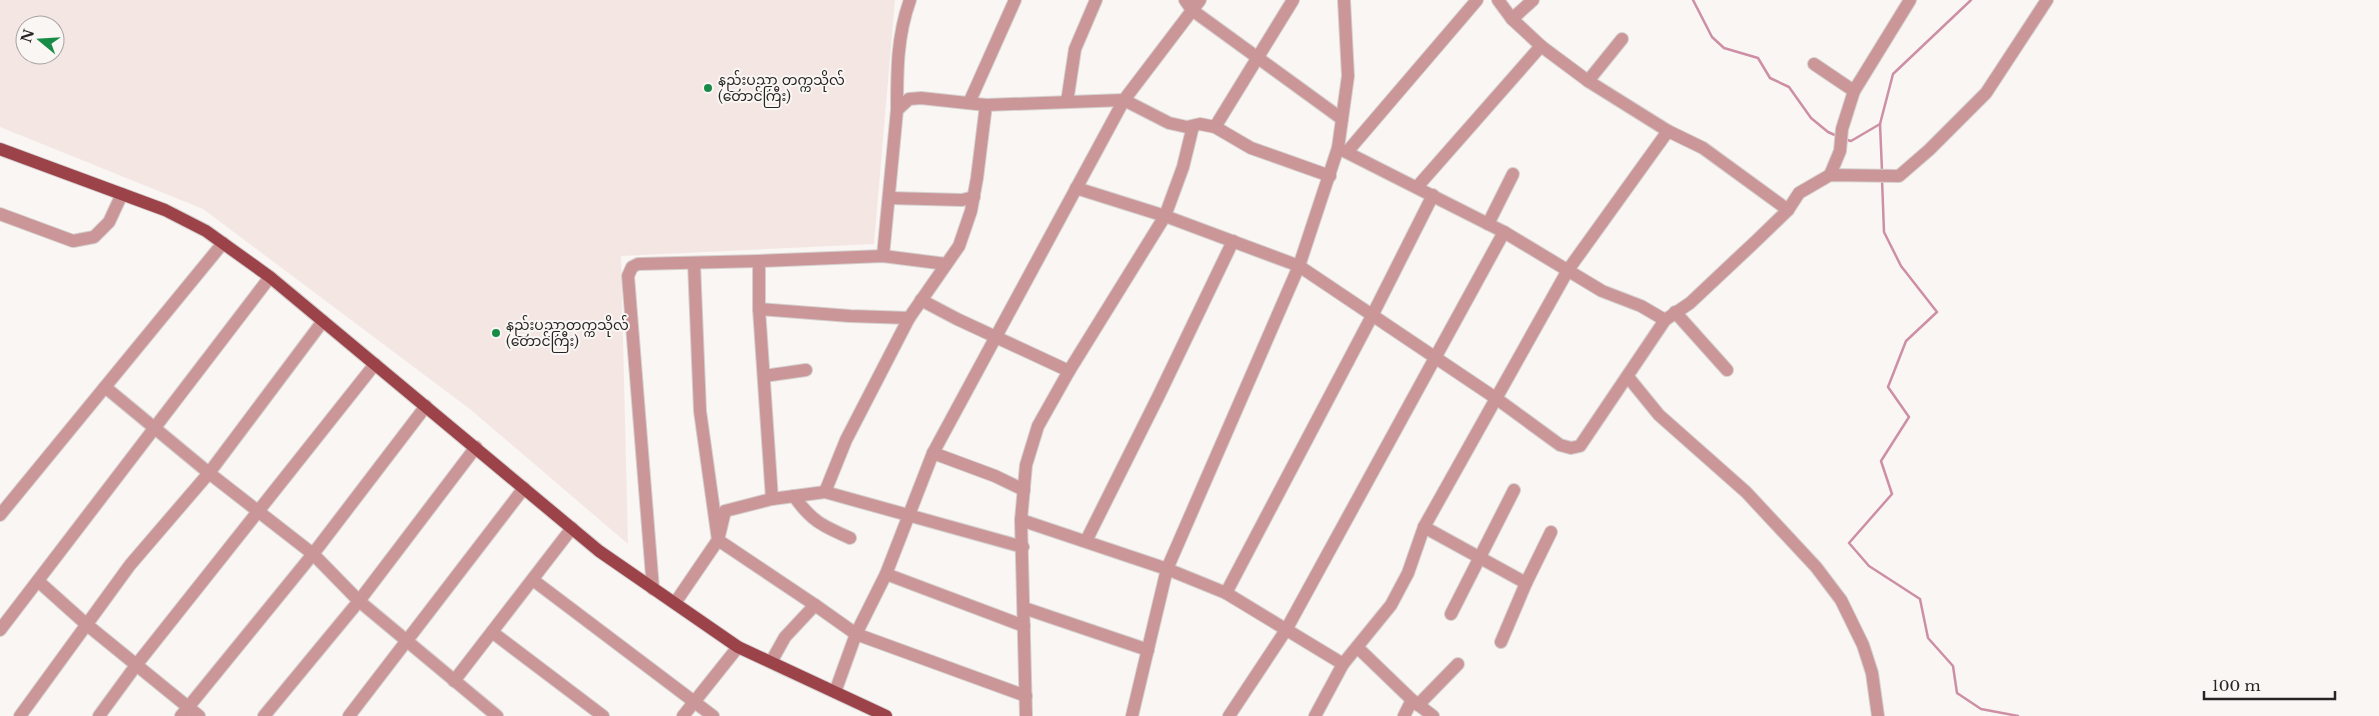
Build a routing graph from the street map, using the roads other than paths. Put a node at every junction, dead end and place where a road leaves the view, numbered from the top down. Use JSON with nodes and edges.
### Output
{"nodes":[{"id":1,"x":910,"y":0,"type":"edge"},
{"id":2,"x":1015,"y":0,"type":"edge"},
{"id":3,"x":1096,"y":0,"type":"edge"},
{"id":4,"x":1293,"y":0,"type":"edge"},
{"id":5,"x":1344,"y":0,"type":"edge"},
{"id":6,"x":1477,"y":0,"type":"edge"},
{"id":7,"x":1498,"y":0,"type":"edge"},
{"id":8,"x":1534,"y":0,"type":"edge"},
{"id":9,"x":1910,"y":0,"type":"edge"},
{"id":10,"x":2047,"y":0,"type":"edge"},
{"id":11,"x":1192,"y":3,"type":"edge"},
{"id":12,"x":1512,"y":18,"type":"junction"},
{"id":13,"x":1622,"y":40,"type":"dead end"},
{"id":14,"x":1541,"y":46,"type":"junction"},
{"id":15,"x":1257,"y":57,"type":"junction"},
{"id":16,"x":1814,"y":64,"type":"dead end"},
{"id":17,"x":1588,"y":81,"type":"junction"},
{"id":18,"x":1854,"y":91,"type":"junction"},
{"id":19,"x":1124,"y":100,"type":"junction"},
{"id":20,"x":1067,"y":102,"type":"junction"},
{"id":21,"x":969,"y":103,"type":"junction"},
{"id":22,"x":986,"y":105,"type":"junction"},
{"id":23,"x":897,"y":110,"type":"junction"},
{"id":24,"x":1342,"y":119,"type":"junction"},
{"id":25,"x":1193,"y":126,"type":"junction"},
{"id":26,"x":1215,"y":127,"type":"junction"},
{"id":27,"x":1668,"y":131,"type":"junction"},
{"id":28,"x":0,"y":149,"type":"edge"},
{"id":29,"x":1343,"y":150,"type":"junction"},
{"id":30,"x":1513,"y":174,"type":"dead end"},
{"id":31,"x":1830,"y":175,"type":"junction"},
{"id":32,"x":1330,"y":176,"type":"junction"},
{"id":33,"x":1417,"y":187,"type":"junction"},
{"id":34,"x":1076,"y":188,"type":"junction"},
{"id":35,"x":122,"y":194,"type":"junction"},
{"id":36,"x":1433,"y":195,"type":"junction"},
{"id":37,"x":974,"y":197,"type":"junction"},
{"id":38,"x":889,"y":198,"type":"junction"},
{"id":39,"x":1788,"y":210,"type":"junction"},
{"id":40,"x":0,"y":214,"type":"edge"},
{"id":41,"x":1165,"y":216,"type":"junction"},
{"id":42,"x":1488,"y":224,"type":"junction"},
{"id":43,"x":1504,"y":232,"type":"junction"},
{"id":44,"x":1233,"y":241,"type":"junction"},
{"id":45,"x":223,"y":243,"type":"junction"},
{"id":46,"x":883,"y":256,"type":"junction"},
{"id":47,"x":759,"y":261,"type":"junction"},
{"id":48,"x":694,"y":263,"type":"junction"},
{"id":49,"x":946,"y":264,"type":"junction"},
{"id":50,"x":1299,"y":266,"type":"junction"},
{"id":51,"x":1568,"y":270,"type":"junction"},
{"id":52,"x":270,"y":277,"type":"junction"},
{"id":53,"x":921,"y":300,"type":"junction"},
{"id":54,"x":759,"y":310,"type":"junction"},
{"id":55,"x":1373,"y":314,"type":"junction"},
{"id":56,"x":1670,"y":316,"type":"junction"},
{"id":57,"x":909,"y":318,"type":"junction"},
{"id":58,"x":324,"y":321,"type":"junction"},
{"id":59,"x":995,"y":337,"type":"junction"},
{"id":60,"x":1434,"y":356,"type":"junction"},
{"id":61,"x":376,"y":364,"type":"junction"},
{"id":62,"x":806,"y":370,"type":"dead end"},
{"id":63,"x":1727,"y":370,"type":"dead end"},
{"id":64,"x":1069,"y":371,"type":"junction"},
{"id":65,"x":764,"y":376,"type":"junction"},
{"id":66,"x":1628,"y":377,"type":"junction"},
{"id":67,"x":105,"y":387,"type":"junction"},
{"id":68,"x":1497,"y":399,"type":"junction"},
{"id":69,"x":426,"y":406,"type":"junction"},
{"id":70,"x":156,"y":428,"type":"junction"},
{"id":71,"x":476,"y":447,"type":"junction"},
{"id":72,"x":933,"y":453,"type":"junction"},
{"id":73,"x":209,"y":473,"type":"junction"},
{"id":74,"x":524,"y":488,"type":"junction"},
{"id":75,"x":1024,"y":490,"type":"junction"},
{"id":76,"x":1514,"y":490,"type":"dead end"},
{"id":77,"x":825,"y":492,"type":"junction"},
{"id":78,"x":794,"y":496,"type":"junction"},
{"id":79,"x":772,"y":499,"type":"junction"},
{"id":80,"x":258,"y":511,"type":"junction"},
{"id":81,"x":0,"y":516,"type":"edge"},
{"id":82,"x":908,"y":517,"type":"junction"},
{"id":83,"x":1021,"y":520,"type":"junction"},
{"id":84,"x":1424,"y":527,"type":"junction"},
{"id":85,"x":572,"y":528,"type":"junction"},
{"id":86,"x":1551,"y":532,"type":"dead end"},
{"id":87,"x":850,"y":538,"type":"dead end"},
{"id":88,"x":718,"y":540,"type":"junction"},
{"id":89,"x":1086,"y":541,"type":"junction"},
{"id":90,"x":1023,"y":547,"type":"junction"},
{"id":91,"x":313,"y":554,"type":"junction"},
{"id":92,"x":1480,"y":558,"type":"junction"},
{"id":93,"x":1167,"y":569,"type":"junction"},
{"id":94,"x":886,"y":574,"type":"junction"},
{"id":95,"x":533,"y":580,"type":"junction"},
{"id":96,"x":38,"y":581,"type":"junction"},
{"id":97,"x":1526,"y":583,"type":"junction"},
{"id":98,"x":653,"y":589,"type":"junction"},
{"id":99,"x":1226,"y":593,"type":"junction"},
{"id":100,"x":359,"y":601,"type":"junction"},
{"id":101,"x":675,"y":603,"type":"junction"},
{"id":102,"x":815,"y":605,"type":"junction"},
{"id":103,"x":1024,"y":608,"type":"junction"},
{"id":104,"x":1451,"y":614,"type":"dead end"},
{"id":105,"x":86,"y":624,"type":"junction"},
{"id":106,"x":1024,"y":626,"type":"junction"},
{"id":107,"x":0,"y":630,"type":"edge"},
{"id":108,"x":1286,"y":630,"type":"junction"},
{"id":109,"x":492,"y":632,"type":"junction"},
{"id":110,"x":856,"y":634,"type":"junction"},
{"id":111,"x":406,"y":641,"type":"junction"},
{"id":112,"x":1502,"y":642,"type":"dead end"},
{"id":113,"x":738,"y":647,"type":"junction"},
{"id":114,"x":1357,"y":647,"type":"junction"},
{"id":115,"x":1148,"y":650,"type":"junction"},
{"id":116,"x":771,"y":662,"type":"junction"},
{"id":117,"x":1343,"y":664,"type":"junction"},
{"id":118,"x":1458,"y":664,"type":"dead end"},
{"id":119,"x":136,"y":666,"type":"junction"},
{"id":120,"x":454,"y":681,"type":"junction"},
{"id":121,"x":835,"y":692,"type":"junction"},
{"id":122,"x":1026,"y":696,"type":"junction"},
{"id":123,"x":694,"y":702,"type":"junction"},
{"id":124,"x":1415,"y":702,"type":"junction"},
{"id":125,"x":184,"y":711,"type":"edge"},
{"id":126,"x":20,"y":716,"type":"edge"},
{"id":127,"x":98,"y":716,"type":"edge"},
{"id":128,"x":199,"y":716,"type":"edge"},
{"id":129,"x":264,"y":716,"type":"edge"},
{"id":130,"x":349,"y":716,"type":"edge"},
{"id":131,"x":497,"y":716,"type":"edge"},
{"id":132,"x":603,"y":716,"type":"edge"},
{"id":133,"x":683,"y":716,"type":"edge"},
{"id":134,"x":713,"y":716,"type":"edge"},
{"id":135,"x":886,"y":716,"type":"edge"},
{"id":136,"x":1026,"y":716,"type":"edge"},
{"id":137,"x":1132,"y":716,"type":"edge"},
{"id":138,"x":1229,"y":716,"type":"edge"},
{"id":139,"x":1315,"y":716,"type":"edge"},
{"id":140,"x":1404,"y":716,"type":"edge"},
{"id":141,"x":1433,"y":716,"type":"edge"},
{"id":142,"x":1878,"y":716,"type":"edge"}],
"edges":[{"from":1,"to":23,"type":"street"},
{"from":2,"to":21,"type":"street"},
{"from":3,"to":20,"type":"street"},
{"from":4,"to":15,"type":"street"},
{"from":5,"to":24,"type":"street"},
{"from":6,"to":29,"type":"street"},
{"from":7,"to":12,"type":"street"},
{"from":8,"to":12,"type":"street"},
{"from":9,"to":18,"type":"street"},
{"from":10,"to":31,"type":"street"},
{"from":11,"to":15,"type":"street"},
{"from":11,"to":19,"type":"street"},
{"from":12,"to":14,"type":"street"},
{"from":13,"to":17,"type":"street"},
{"from":14,"to":17,"type":"street"},
{"from":14,"to":33,"type":"street"},
{"from":15,"to":24,"type":"street"},
{"from":15,"to":26,"type":"street"},
{"from":16,"to":18,"type":"street"},
{"from":17,"to":27,"type":"street"},
{"from":18,"to":31,"type":"street"},
{"from":19,"to":20,"type":"street"},
{"from":19,"to":25,"type":"street"},
{"from":19,"to":34,"type":"street"},
{"from":20,"to":22,"type":"street"},
{"from":21,"to":22,"type":"street"},
{"from":21,"to":23,"type":"street"},
{"from":22,"to":37,"type":"street"},
{"from":23,"to":38,"type":"street"},
{"from":24,"to":29,"type":"street"},
{"from":25,"to":26,"type":"street"},
{"from":25,"to":41,"type":"street"},
{"from":26,"to":32,"type":"street"},
{"from":27,"to":39,"type":"street"},
{"from":27,"to":51,"type":"street"},
{"from":28,"to":35,"type":"main road"},
{"from":29,"to":32,"type":"street"},
{"from":29,"to":33,"type":"street"},
{"from":30,"to":42,"type":"street"},
{"from":31,"to":39,"type":"street"},
{"from":32,"to":50,"type":"street"},
{"from":33,"to":36,"type":"street"},
{"from":34,"to":41,"type":"street"},
{"from":34,"to":59,"type":"street"},
{"from":35,"to":40,"type":"street"},
{"from":35,"to":45,"type":"main road"},
{"from":36,"to":42,"type":"street"},
{"from":36,"to":55,"type":"street"},
{"from":37,"to":38,"type":"street"},
{"from":37,"to":49,"type":"street"},
{"from":38,"to":46,"type":"street"},
{"from":39,"to":56,"type":"street"},
{"from":41,"to":44,"type":"street"},
{"from":41,"to":64,"type":"street"},
{"from":42,"to":43,"type":"street"},
{"from":43,"to":51,"type":"street"},
{"from":43,"to":60,"type":"street"},
{"from":44,"to":50,"type":"street"},
{"from":44,"to":89,"type":"street"},
{"from":45,"to":52,"type":"main road"},
{"from":45,"to":67,"type":"street"},
{"from":46,"to":47,"type":"street"},
{"from":46,"to":49,"type":"street"},
{"from":47,"to":48,"type":"street"},
{"from":47,"to":54,"type":"street"},
{"from":48,"to":88,"type":"street"},
{"from":48,"to":98,"type":"street"},
{"from":49,"to":53,"type":"street"},
{"from":50,"to":55,"type":"street"},
{"from":50,"to":93,"type":"street"},
{"from":51,"to":56,"type":"street"},
{"from":51,"to":68,"type":"street"},
{"from":52,"to":58,"type":"main road"},
{"from":52,"to":70,"type":"street"},
{"from":53,"to":57,"type":"street"},
{"from":53,"to":59,"type":"street"},
{"from":54,"to":57,"type":"street"},
{"from":54,"to":65,"type":"street"},
{"from":55,"to":60,"type":"street"},
{"from":55,"to":99,"type":"street"},
{"from":56,"to":63,"type":"street"},
{"from":56,"to":66,"type":"street"},
{"from":57,"to":77,"type":"street"},
{"from":58,"to":61,"type":"main road"},
{"from":58,"to":73,"type":"street"},
{"from":59,"to":64,"type":"street"},
{"from":59,"to":72,"type":"street"},
{"from":60,"to":68,"type":"street"},
{"from":60,"to":108,"type":"street"},
{"from":61,"to":69,"type":"main road"},
{"from":61,"to":80,"type":"street"},
{"from":62,"to":65,"type":"street"},
{"from":64,"to":75,"type":"street"},
{"from":65,"to":79,"type":"street"},
{"from":66,"to":68,"type":"street"},
{"from":66,"to":142,"type":"street"},
{"from":67,"to":70,"type":"street"},
{"from":67,"to":81,"type":"street"},
{"from":68,"to":84,"type":"street"},
{"from":69,"to":71,"type":"main road"},
{"from":69,"to":91,"type":"street"},
{"from":70,"to":73,"type":"street"},
{"from":70,"to":96,"type":"street"},
{"from":71,"to":74,"type":"main road"},
{"from":71,"to":100,"type":"street"},
{"from":72,"to":75,"type":"street"},
{"from":72,"to":82,"type":"street"},
{"from":73,"to":80,"type":"street"},
{"from":73,"to":105,"type":"street"},
{"from":74,"to":85,"type":"main road"},
{"from":74,"to":111,"type":"street"},
{"from":75,"to":83,"type":"street"},
{"from":76,"to":92,"type":"street"},
{"from":77,"to":78,"type":"street"},
{"from":77,"to":82,"type":"street"},
{"from":78,"to":79,"type":"street"},
{"from":78,"to":87,"type":"street"},
{"from":79,"to":88,"type":"street"},
{"from":80,"to":91,"type":"street"},
{"from":80,"to":119,"type":"street"},
{"from":82,"to":90,"type":"street"},
{"from":82,"to":94,"type":"street"},
{"from":83,"to":89,"type":"street"},
{"from":83,"to":90,"type":"street"},
{"from":84,"to":92,"type":"street"},
{"from":84,"to":114,"type":"street"},
{"from":85,"to":95,"type":"street"},
{"from":85,"to":98,"type":"main road"},
{"from":86,"to":97,"type":"street"},
{"from":88,"to":101,"type":"street"},
{"from":88,"to":102,"type":"street"},
{"from":89,"to":93,"type":"street"},
{"from":90,"to":103,"type":"street"},
{"from":91,"to":100,"type":"street"},
{"from":91,"to":125,"type":"street"},
{"from":92,"to":97,"type":"street"},
{"from":92,"to":104,"type":"street"},
{"from":93,"to":99,"type":"street"},
{"from":93,"to":115,"type":"street"},
{"from":94,"to":106,"type":"street"},
{"from":94,"to":110,"type":"street"},
{"from":95,"to":109,"type":"street"},
{"from":95,"to":123,"type":"street"},
{"from":96,"to":105,"type":"street"},
{"from":96,"to":107,"type":"street"},
{"from":97,"to":112,"type":"street"},
{"from":98,"to":101,"type":"main road"},
{"from":99,"to":108,"type":"street"},
{"from":100,"to":111,"type":"street"},
{"from":100,"to":129,"type":"street"},
{"from":101,"to":113,"type":"main road"},
{"from":102,"to":110,"type":"street"},
{"from":102,"to":116,"type":"street"},
{"from":103,"to":106,"type":"street"},
{"from":103,"to":115,"type":"street"},
{"from":105,"to":119,"type":"street"},
{"from":105,"to":126,"type":"street"},
{"from":106,"to":122,"type":"street"},
{"from":108,"to":117,"type":"street"},
{"from":108,"to":138,"type":"street"},
{"from":109,"to":120,"type":"street"},
{"from":109,"to":132,"type":"street"},
{"from":110,"to":121,"type":"street"},
{"from":110,"to":122,"type":"street"},
{"from":111,"to":120,"type":"street"},
{"from":111,"to":130,"type":"street"},
{"from":113,"to":116,"type":"main road"},
{"from":113,"to":123,"type":"street"},
{"from":114,"to":117,"type":"street"},
{"from":114,"to":124,"type":"street"},
{"from":115,"to":137,"type":"street"},
{"from":116,"to":121,"type":"main road"},
{"from":117,"to":139,"type":"street"},
{"from":118,"to":124,"type":"street"},
{"from":119,"to":125,"type":"street"},
{"from":119,"to":127,"type":"street"},
{"from":120,"to":131,"type":"street"},
{"from":121,"to":135,"type":"main road"},
{"from":122,"to":136,"type":"street"},
{"from":123,"to":133,"type":"street"},
{"from":123,"to":134,"type":"street"},
{"from":124,"to":140,"type":"street"},
{"from":124,"to":141,"type":"street"},
{"from":125,"to":128,"type":"street"}]}
